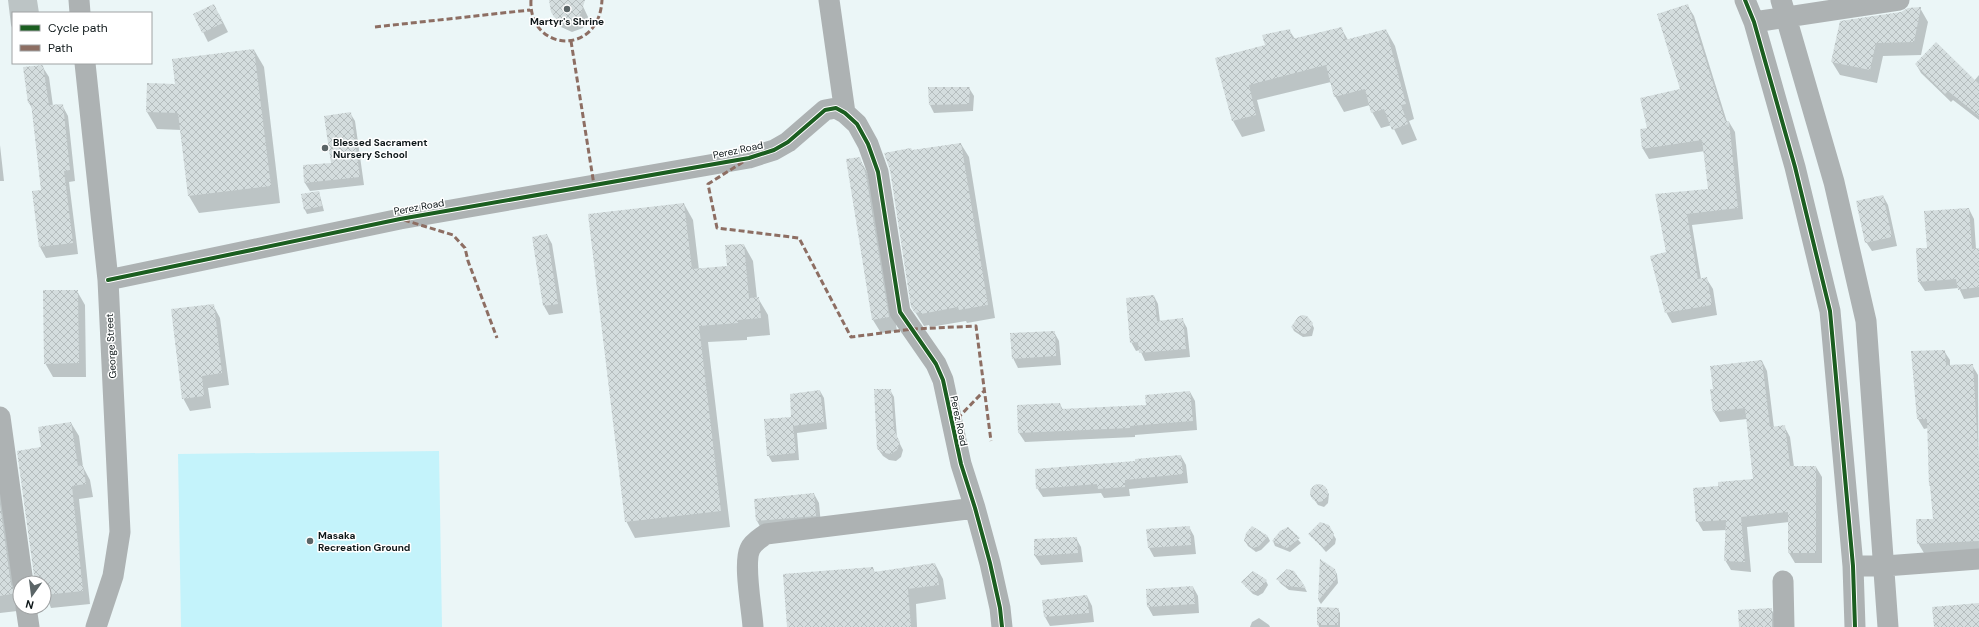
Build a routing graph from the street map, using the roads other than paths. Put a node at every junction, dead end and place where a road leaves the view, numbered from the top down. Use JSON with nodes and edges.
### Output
{"nodes":[{"id":1,"x":79,"y":0,"type":"edge"},
{"id":2,"x":829,"y":0,"type":"edge"},
{"id":3,"x":1745,"y":0,"type":"edge"},
{"id":4,"x":1899,"y":0,"type":"edge"},
{"id":5,"x":1784,"y":8,"type":"edge"},
{"id":6,"x":80,"y":12,"type":"edge"},
{"id":7,"x":1754,"y":22,"type":"junction"},
{"id":8,"x":86,"y":64,"type":"edge"},
{"id":9,"x":845,"y":113,"type":"junction"},
{"id":10,"x":108,"y":280,"type":"junction"},
{"id":11,"x":0,"y":417,"type":"edge"},
{"id":12,"x":976,"y":508,"type":"junction"},
{"id":13,"x":1979,"y":559,"type":"edge"},
{"id":14,"x":1853,"y":566,"type":"junction"},
{"id":15,"x":1885,"y":566,"type":"junction"},
{"id":16,"x":22,"y":575,"type":"edge"},
{"id":17,"x":1783,"y":581,"type":"dead end"},
{"id":18,"x":27,"y":615,"type":"edge"},
{"id":19,"x":29,"y":627,"type":"edge"},
{"id":20,"x":96,"y":627,"type":"edge"},
{"id":21,"x":754,"y":627,"type":"edge"},
{"id":22,"x":1002,"y":627,"type":"edge"},
{"id":23,"x":1784,"y":627,"type":"edge"},
{"id":24,"x":1856,"y":627,"type":"edge"},
{"id":25,"x":1888,"y":627,"type":"edge"}],
"edges":[{"from":1,"to":6,"type":"street"},
{"from":2,"to":9,"type":"street"},
{"from":3,"to":7,"type":"street"},
{"from":4,"to":5,"type":"street"},
{"from":5,"to":7,"type":"street"},
{"from":5,"to":15,"type":"street"},
{"from":7,"to":14,"type":"street"},
{"from":8,"to":10,"type":"street","name":"George Street"},
{"from":9,"to":10,"type":"street","name":"Perez Road"},
{"from":9,"to":12,"type":"street","name":"Perez Road"},
{"from":10,"to":20,"type":"street","name":"George Street"},
{"from":11,"to":16,"type":"street"},
{"from":12,"to":21,"type":"street"},
{"from":12,"to":22,"type":"street","name":"Perez Road"},
{"from":13,"to":15,"type":"street"},
{"from":14,"to":15,"type":"street"},
{"from":14,"to":24,"type":"street"},
{"from":15,"to":25,"type":"street"},
{"from":17,"to":23,"type":"street"},
{"from":18,"to":19,"type":"street"}]}
